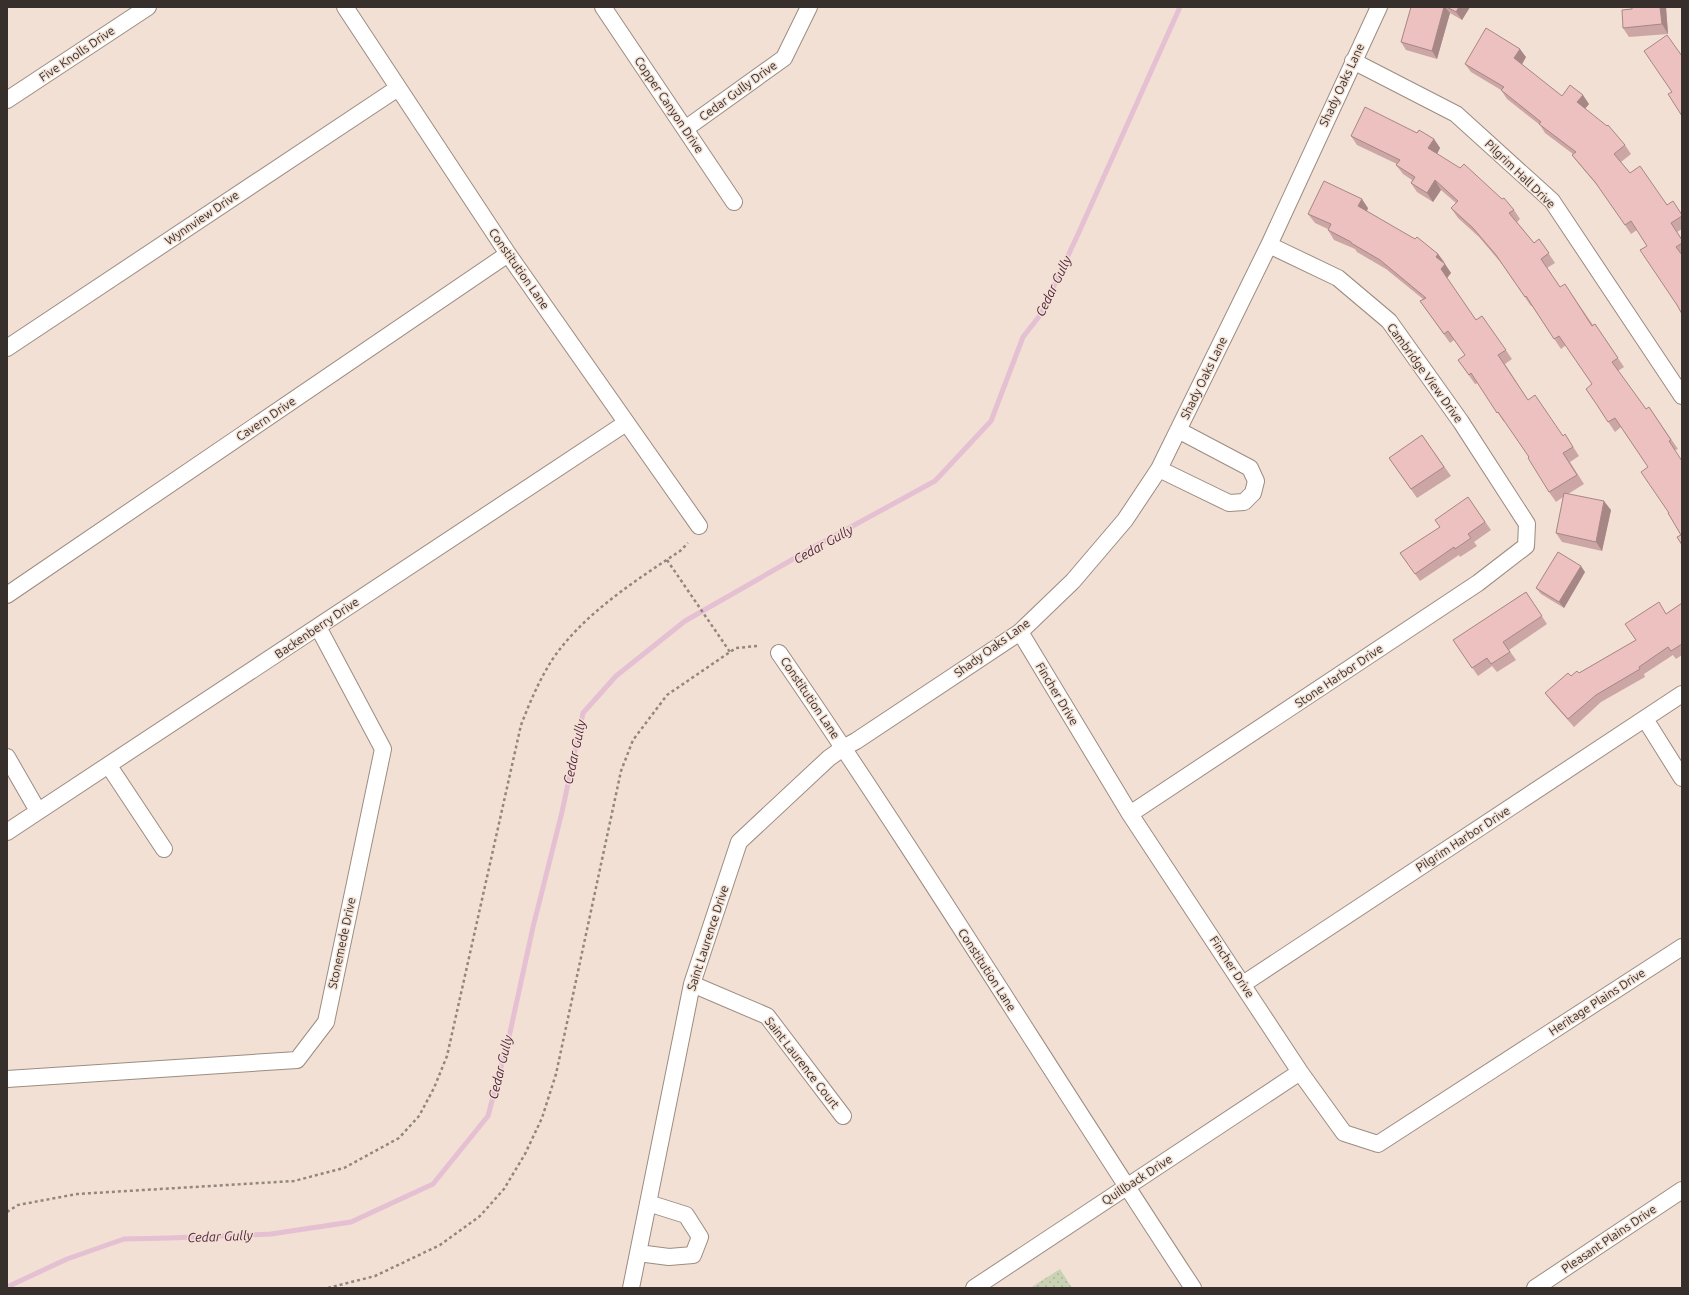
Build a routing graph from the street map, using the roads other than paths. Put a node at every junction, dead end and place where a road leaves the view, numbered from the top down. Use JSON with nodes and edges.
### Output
{"nodes":[{"id":1,"x":148,"y":7,"type":"edge"},
{"id":2,"x":344,"y":7,"type":"edge"},
{"id":3,"x":604,"y":7,"type":"edge"},
{"id":4,"x":809,"y":7,"type":"edge"},
{"id":5,"x":1379,"y":7,"type":"edge"},
{"id":6,"x":1353,"y":62,"type":"junction"},
{"id":7,"x":398,"y":88,"type":"junction"},
{"id":8,"x":7,"y":100,"type":"edge"},
{"id":9,"x":685,"y":129,"type":"junction"},
{"id":10,"x":734,"y":202,"type":"dead end"},
{"id":11,"x":1270,"y":244,"type":"junction"},
{"id":12,"x":508,"y":254,"type":"junction"},
{"id":13,"x":7,"y":348,"type":"edge"},
{"id":14,"x":1682,"y":396,"type":"edge"},
{"id":15,"x":626,"y":423,"type":"junction"},
{"id":16,"x":1178,"y":430,"type":"junction"},
{"id":17,"x":1159,"y":469,"type":"junction"},
{"id":18,"x":1527,"y":524,"type":"joint"},
{"id":19,"x":699,"y":526,"type":"dead end"},
{"id":20,"x":7,"y":595,"type":"edge"},
{"id":21,"x":318,"y":627,"type":"junction"},
{"id":22,"x":1020,"y":632,"type":"junction"},
{"id":23,"x":779,"y":653,"type":"dead end"},
{"id":24,"x":942,"y":683,"type":"joint"},
{"id":25,"x":1682,"y":694,"type":"edge"},
{"id":26,"x":1645,"y":719,"type":"junction"},
{"id":27,"x":843,"y":748,"type":"junction"},
{"id":28,"x":7,"y":757,"type":"edge"},
{"id":29,"x":109,"y":766,"type":"junction"},
{"id":30,"x":1682,"y":778,"type":"edge"},
{"id":31,"x":38,"y":811,"type":"junction"},
{"id":32,"x":1130,"y":814,"type":"junction"},
{"id":33,"x":7,"y":832,"type":"edge"},
{"id":34,"x":164,"y":849,"type":"dead end"},
{"id":35,"x":1682,"y":947,"type":"edge"},
{"id":36,"x":692,"y":984,"type":"junction"},
{"id":37,"x":1243,"y":984,"type":"junction"},
{"id":38,"x":1512,"y":1057,"type":"joint"},
{"id":39,"x":1300,"y":1072,"type":"junction"},
{"id":40,"x":7,"y":1079,"type":"edge"},
{"id":41,"x":843,"y":1116,"type":"dead end"},
{"id":42,"x":1126,"y":1187,"type":"junction"},
{"id":43,"x":1682,"y":1190,"type":"edge"},
{"id":44,"x":648,"y":1203,"type":"junction"},
{"id":45,"x":638,"y":1253,"type":"junction"},
{"id":46,"x":631,"y":1288,"type":"edge"},
{"id":47,"x":974,"y":1288,"type":"edge"},
{"id":48,"x":1193,"y":1288,"type":"edge"},
{"id":49,"x":1535,"y":1288,"type":"edge"}],
"edges":[{"from":1,"to":8,"type":"street","name":"Five Knolls Drive"},
{"from":2,"to":7,"type":"street","name":"Constitution Lane"},
{"from":3,"to":9,"type":"street","name":"Copper Canyon Drive"},
{"from":4,"to":9,"type":"street","name":"Cedar Gully Drive"},
{"from":5,"to":6,"type":"street","name":"Shady Oaks Lane"},
{"from":6,"to":11,"type":"street","name":"Shady Oaks Lane"},
{"from":6,"to":14,"type":"street","name":"Pilgrim Hall Drive"},
{"from":7,"to":12,"type":"street","name":"Constitution Lane"},
{"from":7,"to":13,"type":"street","name":"Wynnview Drive"},
{"from":9,"to":10,"type":"street","name":"Copper Canyon Drive"},
{"from":11,"to":16,"type":"street","name":"Shady Oaks Lane"},
{"from":11,"to":18,"type":"street","name":"Cambridge View Drive"},
{"from":12,"to":15,"type":"street","name":"Constitution Lane"},
{"from":12,"to":20,"type":"street","name":"Cavern Drive"},
{"from":15,"to":19,"type":"street","name":"Constitution Lane"},
{"from":15,"to":21,"type":"street","name":"Backenberry Drive"},
{"from":16,"to":17,"type":"street","name":"Shady Oaks Lane"},
{"from":16,"to":17,"type":"street"},
{"from":17,"to":22,"type":"street","name":"Shady Oaks Lane"},
{"from":18,"to":32,"type":"street","name":"Stone Harbor Drive"},
{"from":21,"to":29,"type":"street","name":"Backenberry Drive"},
{"from":21,"to":40,"type":"street","name":"Stonemede Drive"},
{"from":22,"to":24,"type":"street","name":"Shady Oaks Lane"},
{"from":22,"to":32,"type":"street","name":"Fincher Drive"},
{"from":23,"to":27,"type":"street","name":"Constitution Lane"},
{"from":24,"to":27,"type":"street","name":"Saint Laurence Drive"},
{"from":25,"to":26,"type":"street","name":"Pilgrim Harbor Drive"},
{"from":26,"to":30,"type":"street"},
{"from":26,"to":37,"type":"street","name":"Pilgrim Harbor Drive"},
{"from":27,"to":36,"type":"street","name":"Saint Laurence Drive"},
{"from":27,"to":42,"type":"street","name":"Constitution Lane"},
{"from":28,"to":31,"type":"street"},
{"from":29,"to":31,"type":"street","name":"Backenberry Drive"},
{"from":29,"to":34,"type":"street"},
{"from":31,"to":33,"type":"street","name":"Backenberry Drive"},
{"from":32,"to":37,"type":"street","name":"Fincher Drive"},
{"from":35,"to":38,"type":"street","name":"Heritage Plains Drive"},
{"from":36,"to":41,"type":"street","name":"Saint Laurence Court"},
{"from":36,"to":44,"type":"street","name":"Saint Laurence Drive"},
{"from":37,"to":39,"type":"street","name":"Fincher Drive"},
{"from":38,"to":39,"type":"street","name":"Fincher Drive"},
{"from":39,"to":42,"type":"street","name":"Quillback Drive"},
{"from":42,"to":47,"type":"street","name":"Quillback Drive"},
{"from":42,"to":48,"type":"street","name":"Constitution Lane"},
{"from":43,"to":49,"type":"street","name":"Pleasant Plains Drive"},
{"from":44,"to":45,"type":"street","name":"Saint Laurence Drive"},
{"from":44,"to":45,"type":"street"},
{"from":45,"to":46,"type":"street","name":"Saint Laurence Drive"}]}
